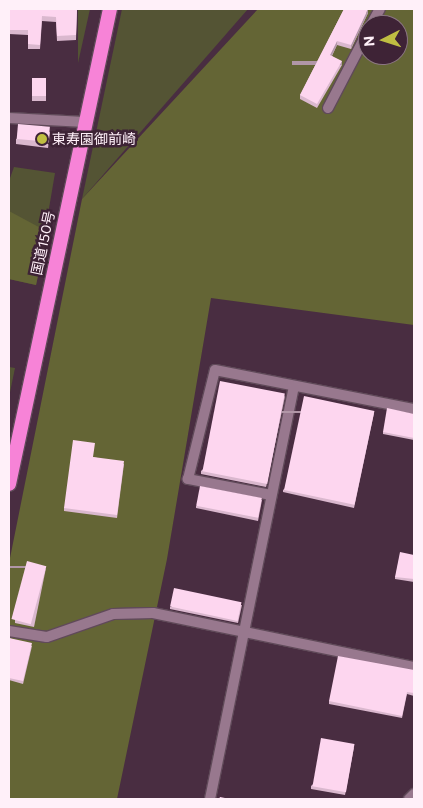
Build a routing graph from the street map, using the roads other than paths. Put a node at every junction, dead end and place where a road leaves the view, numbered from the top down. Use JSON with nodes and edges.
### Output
{"nodes":[{"id":1,"x":110,"y":9,"type":"edge"},
{"id":2,"x":358,"y":50,"type":"edge"},
{"id":3,"x":328,"y":108,"type":"dead end"},
{"id":4,"x":9,"y":118,"type":"edge"},
{"id":5,"x":85,"y":122,"type":"junction"},
{"id":6,"x":294,"y":386,"type":"junction"},
{"id":7,"x":414,"y":409,"type":"edge"},
{"id":8,"x":9,"y":484,"type":"edge"},
{"id":9,"x":272,"y":495,"type":"junction"},
{"id":10,"x":9,"y":631,"type":"edge"},
{"id":11,"x":244,"y":633,"type":"junction"},
{"id":12,"x":414,"y":667,"type":"edge"},
{"id":13,"x":414,"y":794,"type":"edge"},
{"id":14,"x":210,"y":799,"type":"edge"},
{"id":15,"x":409,"y":799,"type":"edge"}],
"edges":[{"from":1,"to":5,"type":"highway","name":"国道150号"},
{"from":2,"to":3,"type":"street"},
{"from":4,"to":5,"type":"street"},
{"from":5,"to":8,"type":"highway","name":"国道150号"},
{"from":6,"to":7,"type":"street"},
{"from":6,"to":9,"type":"street"},
{"from":6,"to":9,"type":"street"},
{"from":9,"to":11,"type":"street"},
{"from":10,"to":11,"type":"street"},
{"from":11,"to":12,"type":"street"},
{"from":11,"to":14,"type":"street"},
{"from":13,"to":15,"type":"street"}]}
